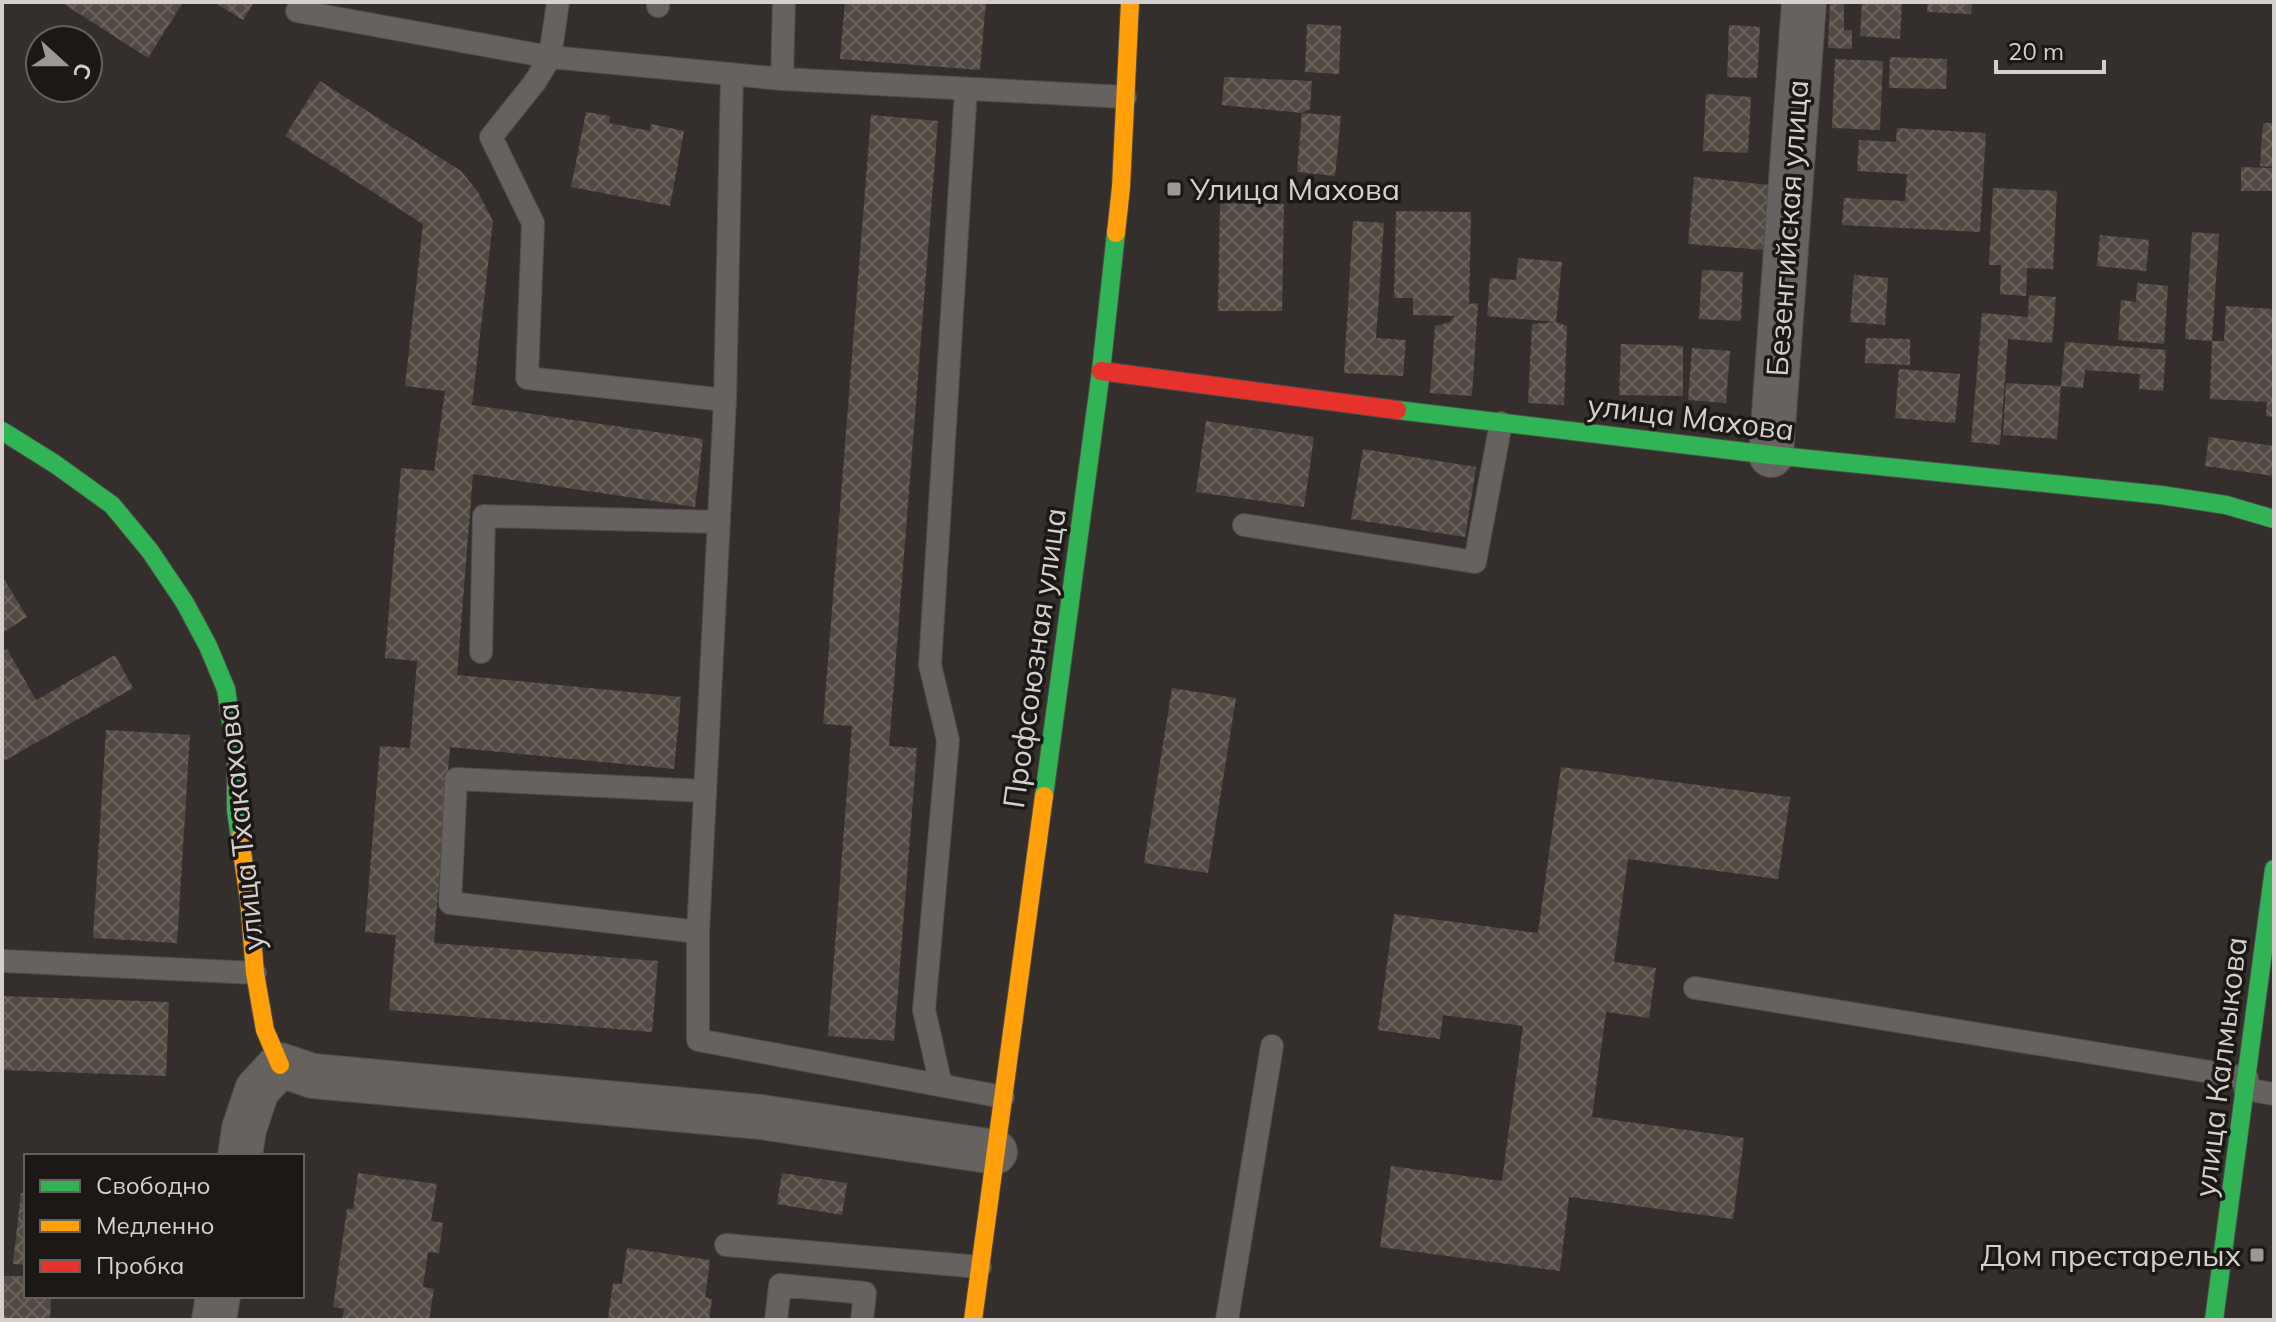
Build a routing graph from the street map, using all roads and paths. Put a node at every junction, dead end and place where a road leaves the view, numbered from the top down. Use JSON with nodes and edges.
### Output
{"nodes":[{"id":1,"x":303,"y":2,"type":"edge"},
{"id":2,"x":558,"y":2,"type":"edge"},
{"id":3,"x":784,"y":2,"type":"edge"},
{"id":4,"x":1130,"y":2,"type":"edge"},
{"id":5,"x":1804,"y":2,"type":"edge"},
{"id":6,"x":550,"y":57,"type":"junction"},
{"id":7,"x":732,"y":74,"type":"junction"},
{"id":8,"x":782,"y":79,"type":"junction"},
{"id":9,"x":966,"y":89,"type":"junction"},
{"id":10,"x":1125,"y":97,"type":"junction"},
{"id":11,"x":1101,"y":371,"type":"junction"},
{"id":12,"x":725,"y":400,"type":"junction"},
{"id":13,"x":1501,"y":423,"type":"junction"},
{"id":14,"x":2,"y":431,"type":"edge"},
{"id":15,"x":1771,"y":455,"type":"junction"},
{"id":16,"x":2274,"y":519,"type":"edge"},
{"id":17,"x":719,"y":522,"type":"junction"},
{"id":18,"x":1244,"y":525,"type":"dead end"},
{"id":19,"x":481,"y":652,"type":"dead end"},
{"id":20,"x":705,"y":791,"type":"junction"},
{"id":21,"x":2274,"y":869,"type":"edge"},
{"id":22,"x":698,"y":932,"type":"junction"},
{"id":23,"x":4,"y":961,"type":"dead end"},
{"id":24,"x":255,"y":973,"type":"junction"},
{"id":25,"x":1695,"y":988,"type":"dead end"},
{"id":26,"x":1272,"y":1046,"type":"dead end"},
{"id":27,"x":280,"y":1065,"type":"junction"},
{"id":28,"x":2246,"y":1083,"type":"junction"},
{"id":29,"x":941,"y":1085,"type":"junction"},
{"id":30,"x":2274,"y":1094,"type":"edge"},
{"id":31,"x":1003,"y":1097,"type":"junction"},
{"id":32,"x":995,"y":1152,"type":"junction"},
{"id":33,"x":240,"y":1154,"type":"edge"},
{"id":34,"x":726,"y":1245,"type":"dead end"},
{"id":35,"x":980,"y":1267,"type":"junction"},
{"id":36,"x":218,"y":1298,"type":"edge"},
{"id":37,"x":214,"y":1320,"type":"edge"},
{"id":38,"x":776,"y":1320,"type":"edge"},
{"id":39,"x":862,"y":1320,"type":"edge"},
{"id":40,"x":973,"y":1320,"type":"edge"},
{"id":41,"x":1227,"y":1320,"type":"edge"},
{"id":42,"x":2214,"y":1320,"type":"edge"}],
"edges":[{"from":1,"to":6,"type":"lane"},
{"from":2,"to":6,"type":"lane"},
{"from":3,"to":8,"type":"lane"},
{"from":4,"to":10,"type":"street","name":"Профсоюзная улица"},
{"from":5,"to":15,"type":"street","name":"Безенгийская улица"},
{"from":6,"to":7,"type":"lane"},
{"from":6,"to":12,"type":"lane"},
{"from":7,"to":8,"type":"lane"},
{"from":7,"to":12,"type":"lane"},
{"from":8,"to":9,"type":"lane"},
{"from":9,"to":10,"type":"lane"},
{"from":9,"to":29,"type":"lane"},
{"from":10,"to":11,"type":"street","name":"Профсоюзная улица"},
{"from":11,"to":13,"type":"street","name":"улица Махова"},
{"from":11,"to":31,"type":"street","name":"Профсоюзная улица"},
{"from":12,"to":17,"type":"lane"},
{"from":13,"to":15,"type":"street","name":"улица Махова"},
{"from":13,"to":18,"type":"lane"},
{"from":14,"to":24,"type":"street","name":"улица Тхакахова"},
{"from":15,"to":16,"type":"street","name":"улица Махова"},
{"from":17,"to":19,"type":"lane"},
{"from":17,"to":20,"type":"lane"},
{"from":20,"to":22,"type":"lane"},
{"from":20,"to":22,"type":"lane"},
{"from":21,"to":28,"type":"street","name":"улица Калмыкова"},
{"from":22,"to":29,"type":"lane"},
{"from":23,"to":24,"type":"lane"},
{"from":24,"to":27,"type":"street","name":"улица Тхакахова"},
{"from":25,"to":28,"type":"lane"},
{"from":26,"to":41,"type":"lane"},
{"from":27,"to":32,"type":"street"},
{"from":27,"to":33,"type":"street"},
{"from":28,"to":30,"type":"lane"},
{"from":28,"to":42,"type":"street","name":"улица Калмыкова"},
{"from":29,"to":31,"type":"lane"},
{"from":31,"to":32,"type":"street","name":"Профсоюзная улица"},
{"from":32,"to":35,"type":"street","name":"Профсоюзная улица"},
{"from":34,"to":35,"type":"lane"},
{"from":35,"to":40,"type":"street","name":"Профсоюзная улица"},
{"from":36,"to":37,"type":"street"},
{"from":38,"to":39,"type":"lane"}]}
